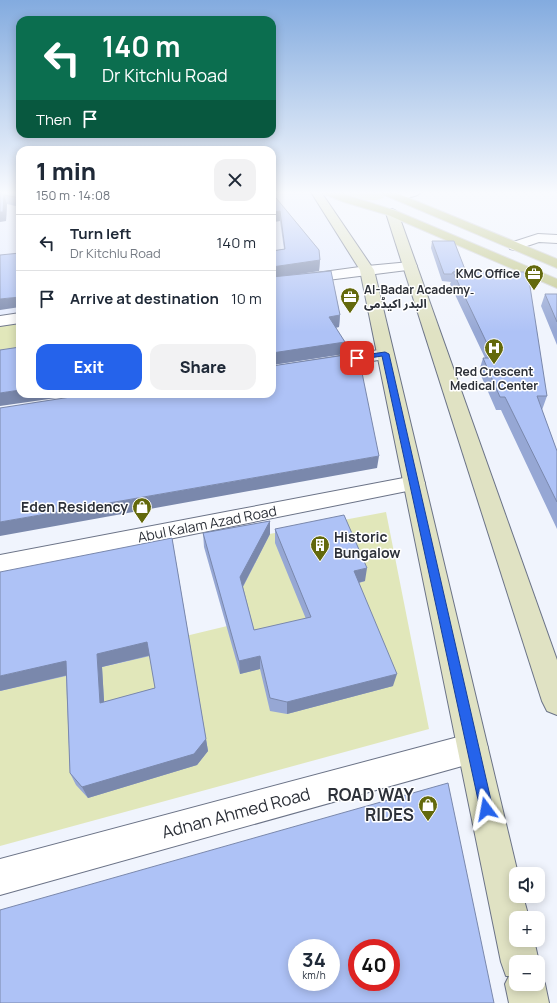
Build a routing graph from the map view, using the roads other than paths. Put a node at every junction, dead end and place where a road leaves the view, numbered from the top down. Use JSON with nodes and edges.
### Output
{"nodes":[{"id":1,"x":347,"y":239,"type":"edge"},
{"id":2,"x":402,"y":239,"type":"edge"},
{"id":3,"x":468,"y":239,"type":"edge"},
{"id":4,"x":496,"y":239,"type":"edge"},
{"id":5,"x":536,"y":239,"type":"edge"},
{"id":6,"x":515,"y":246,"type":"junction"},
{"id":7,"x":557,"y":264,"type":"edge"},
{"id":8,"x":410,"y":266,"type":"junction"},
{"id":9,"x":367,"y":270,"type":"junction"},
{"id":10,"x":276,"y":282,"type":"edge"},
{"id":11,"x":557,"y":284,"type":"edge"},
{"id":12,"x":16,"y":319,"type":"edge"},
{"id":13,"x":0,"y":321,"type":"edge"},
{"id":14,"x":385,"y":354,"type":"junction"},
{"id":15,"x":276,"y":371,"type":"edge"},
{"id":16,"x":414,"y":483,"type":"junction"},
{"id":17,"x":0,"y":564,"type":"edge"},
{"id":18,"x":557,"y":701,"type":"edge"},
{"id":19,"x":473,"y":748,"type":"junction"},
{"id":20,"x":0,"y":877,"type":"edge"},
{"id":21,"x":518,"y":955,"type":"edge"},
{"id":22,"x":526,"y":991,"type":"edge"},
{"id":23,"x":529,"y":1003,"type":"edge"}],
"edges":[{"from":1,"to":9,"type":"street"},
{"from":2,"to":8,"type":"street"},
{"from":3,"to":11,"type":"main road"},
{"from":4,"to":6,"type":"main road"},
{"from":5,"to":6,"type":"street"},
{"from":6,"to":7,"type":"main road"},
{"from":8,"to":9,"type":"street"},
{"from":8,"to":18,"type":"street"},
{"from":9,"to":10,"type":"street"},
{"from":9,"to":14,"type":"street"},
{"from":12,"to":13,"type":"street"},
{"from":14,"to":15,"type":"street"},
{"from":14,"to":16,"type":"street"},
{"from":16,"to":17,"type":"street","name":"Abul Kalam Azad Road"},
{"from":16,"to":19,"type":"street"},
{"from":19,"to":20,"type":"street","name":"Adnan Ahmed Road"},
{"from":19,"to":21,"type":"street"},
{"from":22,"to":23,"type":"street"}]}
